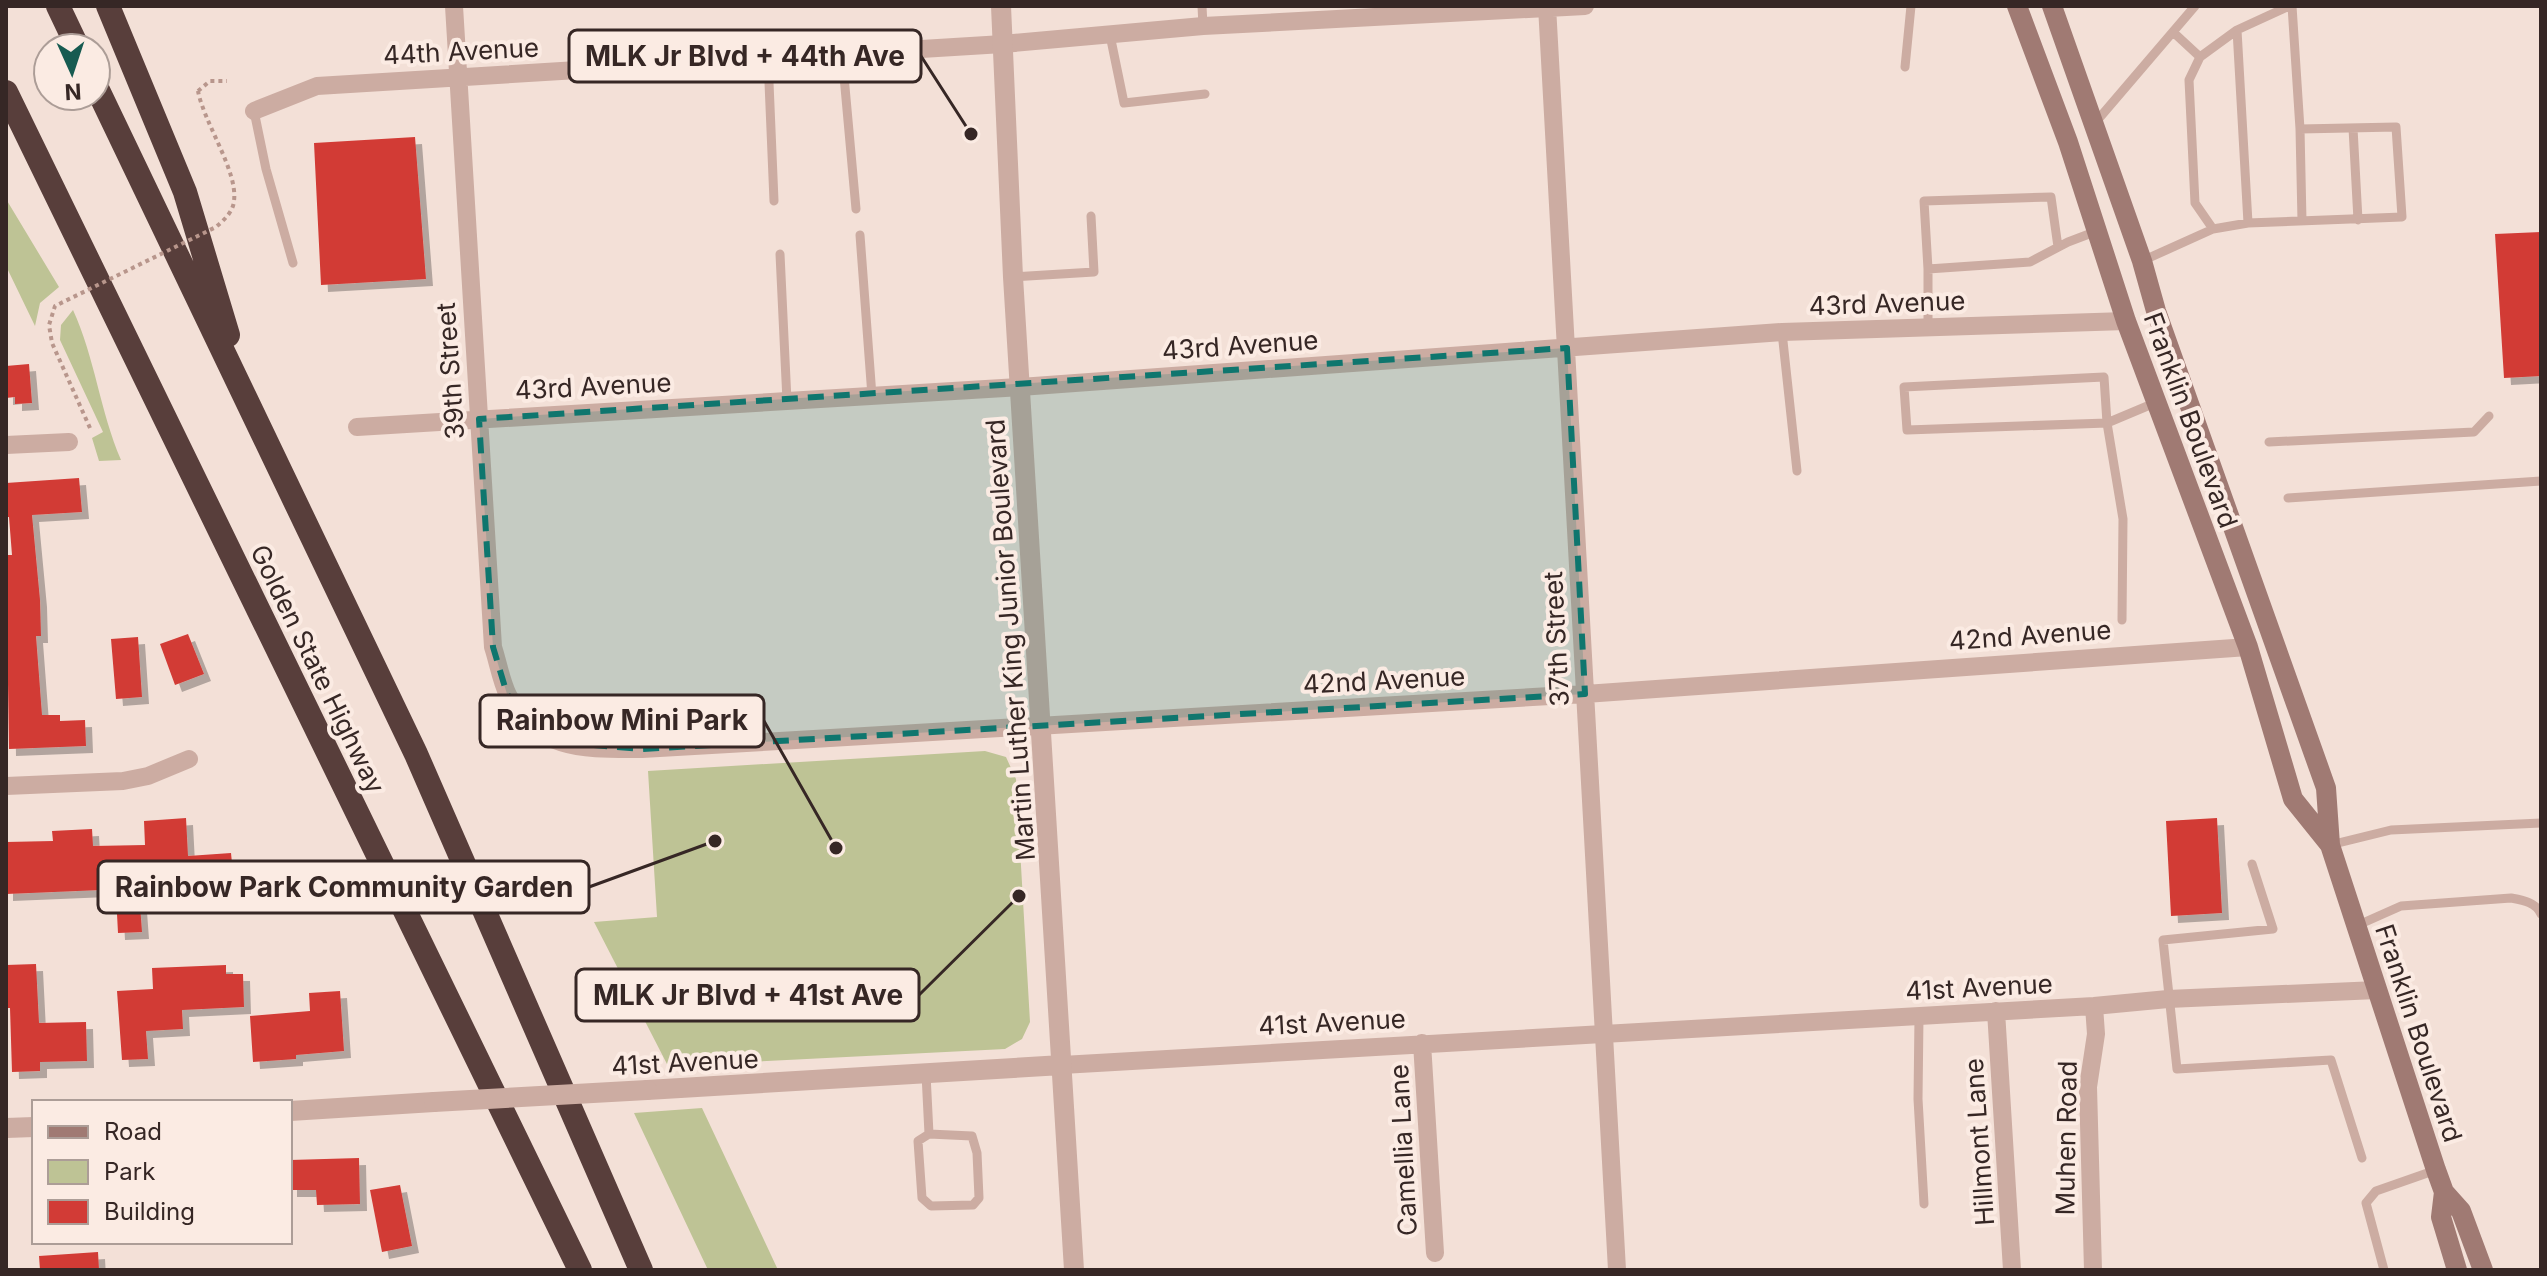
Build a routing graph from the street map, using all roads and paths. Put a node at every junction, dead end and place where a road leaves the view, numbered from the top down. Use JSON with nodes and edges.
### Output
{"nodes":[{"id":1,"x":58,"y":6,"type":"edge"},
{"id":2,"x":108,"y":6,"type":"edge"},
{"id":3,"x":454,"y":6,"type":"edge"},
{"id":4,"x":1001,"y":6,"type":"edge"},
{"id":5,"x":1202,"y":6,"type":"edge"},
{"id":6,"x":1585,"y":6,"type":"edge"},
{"id":7,"x":1911,"y":6,"type":"edge"},
{"id":8,"x":2017,"y":6,"type":"edge"},
{"id":9,"x":2052,"y":6,"type":"edge"},
{"id":10,"x":2195,"y":6,"type":"edge"},
{"id":11,"x":2290,"y":6,"type":"edge"},
{"id":12,"x":1547,"y":7,"type":"edge"},
{"id":13,"x":1203,"y":26,"type":"junction"},
{"id":14,"x":2237,"y":30,"type":"junction"},
{"id":15,"x":70,"y":32,"type":"edge"},
{"id":16,"x":2173,"y":32,"type":"junction"},
{"id":17,"x":1110,"y":35,"type":"junction"},
{"id":18,"x":1003,"y":44,"type":"junction"},
{"id":19,"x":842,"y":54,"type":"junction"},
{"id":20,"x":2200,"y":57,"type":"junction"},
{"id":21,"x":768,"y":59,"type":"junction"},
{"id":22,"x":1905,"y":67,"type":"dead end"},
{"id":23,"x":457,"y":78,"type":"junction"},
{"id":24,"x":227,"y":81,"type":"dead end"},
{"id":25,"x":6,"y":92,"type":"edge"},
{"id":26,"x":1205,"y":94,"type":"dead end"},
{"id":27,"x":254,"y":111,"type":"joint"},
{"id":28,"x":108,"y":112,"type":"edge"},
{"id":29,"x":2095,"y":123,"type":"junction"},
{"id":30,"x":2353,"y":128,"type":"junction"},
{"id":31,"x":2300,"y":129,"type":"junction"},
{"id":32,"x":774,"y":201,"type":"dead end"},
{"id":33,"x":856,"y":209,"type":"dead end"},
{"id":34,"x":1091,"y":216,"type":"dead end"},
{"id":35,"x":2358,"y":220,"type":"junction"},
{"id":36,"x":2302,"y":221,"type":"junction"},
{"id":37,"x":2248,"y":223,"type":"junction"},
{"id":38,"x":2213,"y":229,"type":"junction"},
{"id":39,"x":2097,"y":231,"type":"junction"},
{"id":40,"x":860,"y":235,"type":"dead end"},
{"id":41,"x":2058,"y":247,"type":"junction"},
{"id":42,"x":780,"y":254,"type":"dead end"},
{"id":43,"x":2142,"y":261,"type":"junction"},
{"id":44,"x":293,"y":263,"type":"dead end"},
{"id":45,"x":1928,"y":269,"type":"junction"},
{"id":46,"x":1013,"y":277,"type":"junction"},
{"id":47,"x":2126,"y":321,"type":"junction"},
{"id":48,"x":1928,"y":328,"type":"junction"},
{"id":49,"x":1782,"y":332,"type":"junction"},
{"id":50,"x":1567,"y":348,"type":"junction"},
{"id":51,"x":1020,"y":387,"type":"junction"},
{"id":52,"x":872,"y":396,"type":"junction"},
{"id":53,"x":787,"y":401,"type":"junction"},
{"id":54,"x":2157,"y":402,"type":"junction"},
{"id":55,"x":253,"y":413,"type":"junction"},
{"id":56,"x":2489,"y":416,"type":"dead end"},
{"id":57,"x":479,"y":419,"type":"junction"},
{"id":58,"x":2107,"y":423,"type":"junction"},
{"id":59,"x":357,"y":427,"type":"dead end"},
{"id":60,"x":90,"y":428,"type":"dead end"},
{"id":61,"x":69,"y":442,"type":"dead end"},
{"id":62,"x":2269,"y":442,"type":"dead end"},
{"id":63,"x":6,"y":445,"type":"edge"},
{"id":64,"x":1797,"y":471,"type":"dead end"},
{"id":65,"x":2541,"y":481,"type":"edge"},
{"id":66,"x":2288,"y":498,"type":"dead end"},
{"id":67,"x":2122,"y":620,"type":"dead end"},
{"id":68,"x":2248,"y":647,"type":"junction"},
{"id":69,"x":1585,"y":694,"type":"junction"},
{"id":70,"x":529,"y":724,"type":"joint"},
{"id":71,"x":1041,"y":726,"type":"junction"},
{"id":72,"x":189,"y":759,"type":"dead end"},
{"id":73,"x":6,"y":786,"type":"edge"},
{"id":74,"x":2541,"y":823,"type":"edge"},
{"id":75,"x":2330,"y":845,"type":"junction"},
{"id":76,"x":2252,"y":864,"type":"dead end"},
{"id":77,"x":2541,"y":914,"type":"edge"},
{"id":78,"x":2356,"y":926,"type":"junction"},
{"id":79,"x":2377,"y":990,"type":"junction"},
{"id":80,"x":2168,"y":999,"type":"junction"},
{"id":81,"x":2094,"y":1006,"type":"junction"},
{"id":82,"x":1996,"y":1011,"type":"junction"},
{"id":83,"x":1919,"y":1017,"type":"junction"},
{"id":84,"x":1606,"y":1033,"type":"junction"},
{"id":85,"x":1422,"y":1043,"type":"junction"},
{"id":86,"x":1062,"y":1065,"type":"junction"},
{"id":87,"x":926,"y":1074,"type":"junction"},
{"id":88,"x":292,"y":1111,"type":"edge"},
{"id":89,"x":32,"y":1127,"type":"edge"},
{"id":90,"x":6,"y":1128,"type":"edge"},
{"id":91,"x":929,"y":1134,"type":"junction"},
{"id":92,"x":2362,"y":1158,"type":"dead end"},
{"id":93,"x":2436,"y":1170,"type":"junction"},
{"id":94,"x":2444,"y":1192,"type":"junction"},
{"id":95,"x":1924,"y":1204,"type":"dead end"},
{"id":96,"x":1435,"y":1253,"type":"dead end"},
{"id":97,"x":580,"y":1270,"type":"edge"},
{"id":98,"x":641,"y":1270,"type":"edge"},
{"id":99,"x":1074,"y":1270,"type":"edge"},
{"id":100,"x":1617,"y":1270,"type":"edge"},
{"id":101,"x":2012,"y":1270,"type":"edge"},
{"id":102,"x":2093,"y":1270,"type":"edge"},
{"id":103,"x":2384,"y":1270,"type":"edge"},
{"id":104,"x":2457,"y":1270,"type":"edge"},
{"id":105,"x":2483,"y":1270,"type":"edge"}],
"edges":[{"from":1,"to":15,"type":"highway"},
{"from":2,"to":55,"type":"highway"},
{"from":3,"to":23,"type":"street","name":"39th Street"},
{"from":4,"to":18,"type":"street","name":"Martin Luther King Junior Boulevard"},
{"from":5,"to":13,"type":"lane"},
{"from":6,"to":12,"type":"street","name":"44th Avenue"},
{"from":7,"to":22,"type":"lane"},
{"from":8,"to":39,"type":"main road","name":"Franklin Boulevard"},
{"from":9,"to":29,"type":"main road","name":"Franklin Boulevard"},
{"from":10,"to":16,"type":"lane"},
{"from":11,"to":14,"type":"lane"},
{"from":11,"to":31,"type":"lane"},
{"from":12,"to":13,"type":"street","name":"44th Avenue"},
{"from":12,"to":50,"type":"street","name":"37th Street"},
{"from":13,"to":17,"type":"street","name":"44th Avenue"},
{"from":14,"to":20,"type":"lane"},
{"from":14,"to":37,"type":"lane"},
{"from":16,"to":20,"type":"lane"},
{"from":16,"to":29,"type":"lane"},
{"from":17,"to":18,"type":"street","name":"44th Avenue"},
{"from":17,"to":26,"type":"lane"},
{"from":18,"to":19,"type":"street","name":"44th Avenue"},
{"from":18,"to":46,"type":"street","name":"Martin Luther King Junior Boulevard"},
{"from":19,"to":21,"type":"street","name":"44th Avenue"},
{"from":19,"to":33,"type":"lane"},
{"from":20,"to":38,"type":"lane"},
{"from":21,"to":23,"type":"street","name":"44th Avenue"},
{"from":21,"to":32,"type":"lane"},
{"from":23,"to":27,"type":"street","name":"44th Avenue"},
{"from":23,"to":57,"type":"street","name":"39th Street"},
{"from":24,"to":60,"type":"path","bridge":true},
{"from":25,"to":97,"type":"highway","name":"Golden State Highway"},
{"from":27,"to":44,"type":"lane"},
{"from":28,"to":55,"type":"highway","name":"Golden State Highway"},
{"from":29,"to":43,"type":"main road","name":"Franklin Boulevard"},
{"from":30,"to":31,"type":"lane"},
{"from":30,"to":35,"type":"lane"},
{"from":30,"to":35,"type":"lane"},
{"from":31,"to":36,"type":"lane"},
{"from":34,"to":46,"type":"lane"},
{"from":35,"to":36,"type":"lane"},
{"from":36,"to":37,"type":"lane"},
{"from":37,"to":38,"type":"lane"},
{"from":38,"to":43,"type":"lane"},
{"from":39,"to":41,"type":"lane"},
{"from":39,"to":47,"type":"main road","name":"Franklin Boulevard"},
{"from":40,"to":52,"type":"lane"},
{"from":41,"to":45,"type":"lane"},
{"from":41,"to":45,"type":"lane"},
{"from":42,"to":53,"type":"lane"},
{"from":43,"to":75,"type":"main road","name":"Franklin Boulevard"},
{"from":45,"to":48,"type":"lane"},
{"from":46,"to":51,"type":"street","name":"Martin Luther King Junior Boulevard"},
{"from":47,"to":48,"type":"street","name":"43rd Avenue"},
{"from":47,"to":54,"type":"main road","name":"Franklin Boulevard"},
{"from":48,"to":49,"type":"street","name":"43rd Avenue"},
{"from":49,"to":50,"type":"street","name":"43rd Avenue"},
{"from":49,"to":64,"type":"lane"},
{"from":50,"to":51,"type":"street","name":"43rd Avenue"},
{"from":50,"to":69,"type":"street","name":"37th Street"},
{"from":51,"to":52,"type":"street","name":"43rd Avenue"},
{"from":51,"to":71,"type":"street","name":"Martin Luther King Junior Boulevard"},
{"from":52,"to":53,"type":"street","name":"43rd Avenue"},
{"from":53,"to":57,"type":"street","name":"43rd Avenue"},
{"from":54,"to":58,"type":"lane"},
{"from":54,"to":68,"type":"main road","name":"Franklin Boulevard"},
{"from":55,"to":98,"type":"highway","name":"Golden State Highway"},
{"from":56,"to":62,"type":"lane"},
{"from":57,"to":59,"type":"street","name":"43rd Avenue"},
{"from":57,"to":70,"type":"street","name":"39th Street"},
{"from":58,"to":58,"type":"lane"},
{"from":58,"to":67,"type":"lane"},
{"from":61,"to":63,"type":"street"},
{"from":65,"to":66,"type":"lane"},
{"from":68,"to":69,"type":"street","name":"42nd Avenue"},
{"from":68,"to":75,"type":"main road","name":"Franklin Boulevard"},
{"from":69,"to":71,"type":"street","name":"42nd Avenue"},
{"from":69,"to":84,"type":"street","name":"37th Street"},
{"from":70,"to":71,"type":"street","name":"42nd Avenue"},
{"from":71,"to":86,"type":"street","name":"Martin Luther King Junior Boulevard"},
{"from":72,"to":73,"type":"street"},
{"from":74,"to":75,"type":"lane"},
{"from":75,"to":78,"type":"main road","name":"Franklin Boulevard"},
{"from":76,"to":80,"type":"lane"},
{"from":77,"to":78,"type":"lane"},
{"from":78,"to":79,"type":"main road","name":"Franklin Boulevard"},
{"from":79,"to":80,"type":"street","name":"41st Avenue"},
{"from":79,"to":93,"type":"main road","name":"Franklin Boulevard"},
{"from":80,"to":81,"type":"street","name":"41st Avenue"},
{"from":80,"to":92,"type":"lane"},
{"from":81,"to":82,"type":"street","name":"41st Avenue"},
{"from":81,"to":102,"type":"street","name":"Muhen Road"},
{"from":82,"to":83,"type":"street","name":"41st Avenue"},
{"from":82,"to":101,"type":"street","name":"Hillmont Lane"},
{"from":83,"to":84,"type":"street","name":"41st Avenue"},
{"from":83,"to":95,"type":"lane"},
{"from":84,"to":85,"type":"street","name":"41st Avenue"},
{"from":84,"to":100,"type":"street","name":"37th Street"},
{"from":85,"to":86,"type":"street","name":"41st Avenue"},
{"from":85,"to":96,"type":"street","name":"Camellia Lane"},
{"from":86,"to":87,"type":"street","name":"41st Avenue"},
{"from":86,"to":99,"type":"street","name":"Martin Luther King Junior Boulevard"},
{"from":87,"to":88,"type":"street","name":"41st Avenue","bridge":true},
{"from":87,"to":91,"type":"lane"},
{"from":89,"to":90,"type":"street"},
{"from":91,"to":91,"type":"lane"},
{"from":93,"to":94,"type":"main road","name":"Franklin Boulevard"},
{"from":93,"to":103,"type":"lane"},
{"from":94,"to":104,"type":"main road","name":"Franklin Boulevard"},
{"from":94,"to":105,"type":"main road","name":"Franklin Boulevard"}]}
